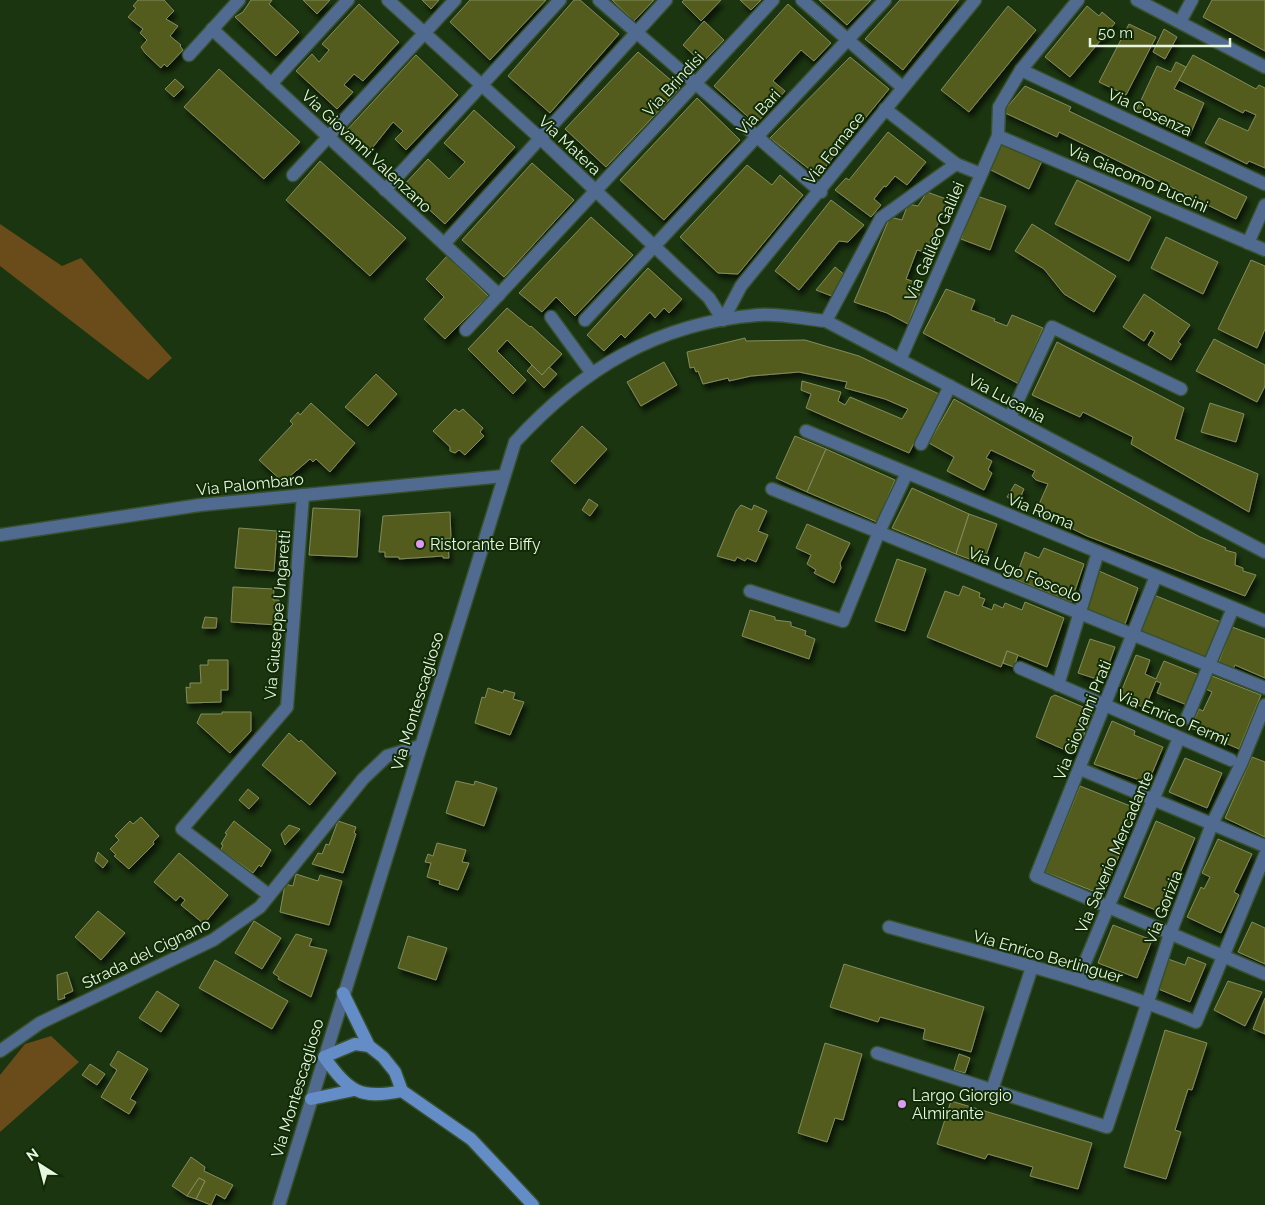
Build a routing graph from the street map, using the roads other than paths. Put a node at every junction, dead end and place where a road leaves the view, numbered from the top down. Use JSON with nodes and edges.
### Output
{"nodes":[{"id":1,"x":240,"y":0,"type":"edge"},
{"id":2,"x":348,"y":0,"type":"edge"},
{"id":3,"x":388,"y":0,"type":"edge"},
{"id":4,"x":455,"y":0,"type":"edge"},
{"id":5,"x":560,"y":0,"type":"edge"},
{"id":6,"x":599,"y":0,"type":"edge"},
{"id":7,"x":666,"y":0,"type":"edge"},
{"id":8,"x":774,"y":0,"type":"edge"},
{"id":9,"x":802,"y":0,"type":"edge"},
{"id":10,"x":885,"y":0,"type":"edge"},
{"id":11,"x":975,"y":0,"type":"edge"},
{"id":12,"x":1078,"y":0,"type":"edge"},
{"id":13,"x":1137,"y":0,"type":"edge"},
{"id":14,"x":1192,"y":0,"type":"edge"},
{"id":15,"x":1180,"y":22,"type":"junction"},
{"id":16,"x":212,"y":29,"type":"junction"},
{"id":17,"x":637,"y":32,"type":"junction"},
{"id":18,"x":424,"y":33,"type":"junction"},
{"id":19,"x":848,"y":40,"type":"junction"},
{"id":20,"x":189,"y":55,"type":"dead end"},
{"id":21,"x":1265,"y":67,"type":"edge"},
{"id":22,"x":1021,"y":70,"type":"junction"},
{"id":23,"x":696,"y":83,"type":"junction"},
{"id":24,"x":271,"y":84,"type":"junction"},
{"id":25,"x":482,"y":86,"type":"junction"},
{"id":26,"x":902,"y":87,"type":"junction"},
{"id":27,"x":885,"y":108,"type":"junction"},
{"id":28,"x":998,"y":136,"type":"junction"},
{"id":29,"x":328,"y":137,"type":"junction"},
{"id":30,"x":758,"y":137,"type":"junction"},
{"id":31,"x":541,"y":139,"type":"junction"},
{"id":32,"x":956,"y":164,"type":"junction"},
{"id":33,"x":981,"y":174,"type":"junction"},
{"id":34,"x":293,"y":175,"type":"dead end"},
{"id":35,"x":1265,"y":184,"type":"edge"},
{"id":36,"x":385,"y":190,"type":"junction"},
{"id":37,"x":596,"y":191,"type":"junction"},
{"id":38,"x":820,"y":192,"type":"junction"},
{"id":39,"x":1265,"y":206,"type":"edge"},
{"id":40,"x":1248,"y":243,"type":"junction"},
{"id":41,"x":444,"y":244,"type":"junction"},
{"id":42,"x":655,"y":247,"type":"junction"},
{"id":43,"x":1265,"y":250,"type":"edge"},
{"id":44,"x":499,"y":295,"type":"junction"},
{"id":45,"x":551,"y":317,"type":"dead end"},
{"id":46,"x":585,"y":320,"type":"dead end"},
{"id":47,"x":723,"y":320,"type":"junction"},
{"id":48,"x":826,"y":321,"type":"junction"},
{"id":49,"x":466,"y":330,"type":"dead end"},
{"id":50,"x":900,"y":360,"type":"junction"},
{"id":51,"x":591,"y":372,"type":"junction"},
{"id":52,"x":950,"y":386,"type":"junction"},
{"id":53,"x":1180,"y":388,"type":"dead end"},
{"id":54,"x":1010,"y":418,"type":"junction"},
{"id":55,"x":806,"y":431,"type":"dead end"},
{"id":56,"x":921,"y":444,"type":"dead end"},
{"id":57,"x":907,"y":473,"type":"junction"},
{"id":58,"x":504,"y":476,"type":"junction"},
{"id":59,"x":772,"y":489,"type":"dead end"},
{"id":60,"x":302,"y":495,"type":"junction"},
{"id":61,"x":879,"y":532,"type":"junction"},
{"id":62,"x":0,"y":535,"type":"edge"},
{"id":63,"x":1098,"y":552,"type":"junction"},
{"id":64,"x":1265,"y":552,"type":"edge"},
{"id":65,"x":1156,"y":576,"type":"junction"},
{"id":66,"x":750,"y":592,"type":"dead end"},
{"id":67,"x":1233,"y":608,"type":"junction"},
{"id":68,"x":1080,"y":614,"type":"junction"},
{"id":69,"x":1265,"y":622,"type":"edge"},
{"id":70,"x":1133,"y":635,"type":"junction"},
{"id":71,"x":1209,"y":666,"type":"junction"},
{"id":72,"x":1020,"y":668,"type":"dead end"},
{"id":73,"x":1058,"y":685,"type":"junction"},
{"id":74,"x":1265,"y":688,"type":"edge"},
{"id":75,"x":1265,"y":705,"type":"edge"},
{"id":76,"x":1106,"y":706,"type":"junction"},
{"id":77,"x":1187,"y":718,"type":"dead end"},
{"id":78,"x":1179,"y":738,"type":"junction"},
{"id":79,"x":420,"y":746,"type":"junction"},
{"id":80,"x":1231,"y":760,"type":"dead end"},
{"id":81,"x":1080,"y":769,"type":"junction"},
{"id":82,"x":1153,"y":799,"type":"junction"},
{"id":83,"x":1212,"y":824,"type":"junction"},
{"id":84,"x":1265,"y":846,"type":"edge"},
{"id":85,"x":1265,"y":855,"type":"edge"},
{"id":86,"x":269,"y":896,"type":"junction"},
{"id":87,"x":1109,"y":908,"type":"junction"},
{"id":88,"x":889,"y":927,"type":"dead end"},
{"id":89,"x":1170,"y":934,"type":"junction"},
{"id":90,"x":1223,"y":957,"type":"junction"},
{"id":91,"x":1032,"y":968,"type":"junction"},
{"id":92,"x":1265,"y":974,"type":"edge"},
{"id":93,"x":1078,"y":980,"type":"junction"},
{"id":94,"x":343,"y":993,"type":"junction"},
{"id":95,"x":1146,"y":1001,"type":"junction"},
{"id":96,"x":369,"y":1046,"type":"junction"},
{"id":97,"x":0,"y":1051,"type":"edge"},
{"id":98,"x":877,"y":1053,"type":"dead end"},
{"id":99,"x":324,"y":1057,"type":"junction"},
{"id":100,"x":354,"y":1090,"type":"junction"},
{"id":101,"x":992,"y":1090,"type":"junction"},
{"id":102,"x":402,"y":1091,"type":"junction"},
{"id":103,"x":311,"y":1099,"type":"junction"},
{"id":104,"x":279,"y":1205,"type":"edge"},
{"id":105,"x":533,"y":1205,"type":"edge"}],
"edges":[{"from":1,"to":16,"type":"street"},
{"from":2,"to":24,"type":"street"},
{"from":3,"to":18,"type":"street","name":"Via Matera"},
{"from":4,"to":18,"type":"street"},
{"from":5,"to":25,"type":"street"},
{"from":6,"to":17,"type":"street"},
{"from":7,"to":17,"type":"street"},
{"from":8,"to":23,"type":"street","name":"Via Brindisi"},
{"from":9,"to":19,"type":"street"},
{"from":10,"to":19,"type":"street","name":"Via Bari"},
{"from":11,"to":26,"type":"street","name":"Via Fornace"},
{"from":12,"to":22,"type":"street"},
{"from":13,"to":15,"type":"street"},
{"from":14,"to":15,"type":"street"},
{"from":15,"to":21,"type":"street"},
{"from":16,"to":20,"type":"street"},
{"from":16,"to":24,"type":"street","name":"Via Giovanni Valenzano"},
{"from":17,"to":23,"type":"street"},
{"from":17,"to":31,"type":"street"},
{"from":18,"to":25,"type":"street","name":"Via Matera"},
{"from":18,"to":29,"type":"street"},
{"from":19,"to":26,"type":"street"},
{"from":19,"to":30,"type":"street","name":"Via Bari"},
{"from":22,"to":28,"type":"street"},
{"from":22,"to":35,"type":"street","name":"Via Cosenza"},
{"from":23,"to":30,"type":"street"},
{"from":23,"to":37,"type":"street","name":"Via Brindisi"},
{"from":24,"to":29,"type":"street","name":"Via Giovanni Valenzano"},
{"from":25,"to":31,"type":"street","name":"Via Matera"},
{"from":25,"to":36,"type":"street"},
{"from":26,"to":27,"type":"street","name":"Via Fornace"},
{"from":27,"to":32,"type":"street"},
{"from":27,"to":38,"type":"street","name":"Via Fornace"},
{"from":28,"to":33,"type":"street","name":"Via Galileo Galilei"},
{"from":28,"to":40,"type":"street","name":"Via Giacomo Puccini"},
{"from":29,"to":34,"type":"street"},
{"from":29,"to":36,"type":"street","name":"Via Giovanni Valenzano"},
{"from":30,"to":38,"type":"street"},
{"from":30,"to":42,"type":"street","name":"Via Bari"},
{"from":31,"to":37,"type":"street","name":"Via Matera"},
{"from":31,"to":41,"type":"street"},
{"from":32,"to":33,"type":"street"},
{"from":32,"to":48,"type":"street"},
{"from":33,"to":50,"type":"street","name":"Via Galileo Galilei"},
{"from":36,"to":41,"type":"street","name":"Via Giovanni Valenzano"},
{"from":37,"to":42,"type":"street","name":"Via Matera"},
{"from":37,"to":44,"type":"street","name":"Via Brindisi"},
{"from":38,"to":47,"type":"street","name":"Via Fornace"},
{"from":39,"to":40,"type":"street"},
{"from":40,"to":43,"type":"street","name":"Via Giacomo Puccini"},
{"from":41,"to":44,"type":"street","name":"Via Giovanni Valenzano"},
{"from":42,"to":46,"type":"street","name":"Via Bari"},
{"from":42,"to":47,"type":"street","name":"Via Matera"},
{"from":44,"to":49,"type":"street","name":"Via Brindisi"},
{"from":45,"to":51,"type":"street"},
{"from":47,"to":48,"type":"street","name":"Via Lucania"},
{"from":47,"to":51,"type":"street","name":"Via Montescaglioso"},
{"from":48,"to":50,"type":"street","name":"Via Lucania"},
{"from":50,"to":52,"type":"street","name":"Via Lucania"},
{"from":51,"to":58,"type":"street","name":"Via Montescaglioso"},
{"from":52,"to":54,"type":"street","name":"Via Lucania"},
{"from":52,"to":56,"type":"street"},
{"from":53,"to":54,"type":"street"},
{"from":54,"to":64,"type":"street","name":"Via Lucania"},
{"from":55,"to":57,"type":"street","name":"Via Roma"},
{"from":57,"to":61,"type":"street"},
{"from":57,"to":63,"type":"street","name":"Via Roma"},
{"from":58,"to":60,"type":"street","name":"Via Palombaro"},
{"from":58,"to":79,"type":"street","name":"Via Montescaglioso"},
{"from":59,"to":61,"type":"street","name":"Via Ugo Foscolo"},
{"from":60,"to":62,"type":"street","name":"Via Palombaro"},
{"from":60,"to":86,"type":"street","name":"Via Giuseppe Ungaretti"},
{"from":61,"to":66,"type":"street"},
{"from":61,"to":68,"type":"street","name":"Via Ugo Foscolo"},
{"from":63,"to":65,"type":"street","name":"Via Roma"},
{"from":63,"to":68,"type":"street"},
{"from":65,"to":67,"type":"street","name":"Via Roma"},
{"from":65,"to":70,"type":"street","name":"Via Giovanni Prati"},
{"from":67,"to":69,"type":"street","name":"Via Roma"},
{"from":67,"to":71,"type":"street"},
{"from":68,"to":70,"type":"street","name":"Via Ugo Foscolo"},
{"from":68,"to":73,"type":"street"},
{"from":70,"to":71,"type":"street","name":"Via Ugo Foscolo"},
{"from":70,"to":76,"type":"street","name":"Via Giovanni Prati"},
{"from":71,"to":74,"type":"street","name":"Via Ugo Foscolo"},
{"from":71,"to":77,"type":"street"},
{"from":72,"to":73,"type":"street","name":"Via Enrico Fermi"},
{"from":73,"to":76,"type":"street","name":"Via Enrico Fermi"},
{"from":75,"to":83,"type":"street","name":"Via Gorizia"},
{"from":76,"to":78,"type":"street","name":"Via Enrico Fermi"},
{"from":76,"to":81,"type":"street","name":"Via Giovanni Prati"},
{"from":78,"to":80,"type":"street","name":"Via Enrico Fermi"},
{"from":78,"to":82,"type":"street","name":"Via Saverio Mercadante"},
{"from":79,"to":86,"type":"street","name":"Strada del Cignano"},
{"from":79,"to":94,"type":"street","name":"Via Montescaglioso"},
{"from":81,"to":82,"type":"street"},
{"from":81,"to":87,"type":"street","name":"Via Giovanni Prati"},
{"from":82,"to":83,"type":"street"},
{"from":82,"to":87,"type":"street","name":"Via Saverio Mercadante"},
{"from":83,"to":84,"type":"street"},
{"from":83,"to":89,"type":"street","name":"Via Gorizia"},
{"from":85,"to":90,"type":"street"},
{"from":86,"to":97,"type":"street","name":"Strada del Cignano"},
{"from":87,"to":89,"type":"street"},
{"from":87,"to":93,"type":"street","name":"Via Saverio Mercadante"},
{"from":88,"to":91,"type":"street","name":"Via Enrico Berlinguer"},
{"from":89,"to":90,"type":"street"},
{"from":89,"to":95,"type":"street","name":"Via Gorizia"},
{"from":90,"to":92,"type":"street"},
{"from":90,"to":95,"type":"street","name":"Via Enrico Berlinguer"},
{"from":91,"to":93,"type":"street","name":"Via Enrico Berlinguer"},
{"from":91,"to":101,"type":"street"},
{"from":93,"to":95,"type":"street","name":"Via Enrico Berlinguer"},
{"from":94,"to":96,"type":"main road"},
{"from":94,"to":99,"type":"street","name":"Via Montescaglioso"},
{"from":95,"to":101,"type":"street","name":"Via Gorizia"},
{"from":96,"to":99,"type":"main road"},
{"from":96,"to":102,"type":"main road"},
{"from":98,"to":101,"type":"street"},
{"from":99,"to":100,"type":"main road"},
{"from":99,"to":103,"type":"street","name":"Via Montescaglioso"},
{"from":100,"to":102,"type":"main road"},
{"from":100,"to":103,"type":"main road"},
{"from":102,"to":105,"type":"main road"},
{"from":103,"to":104,"type":"street","name":"Via Montescaglioso"}]}
